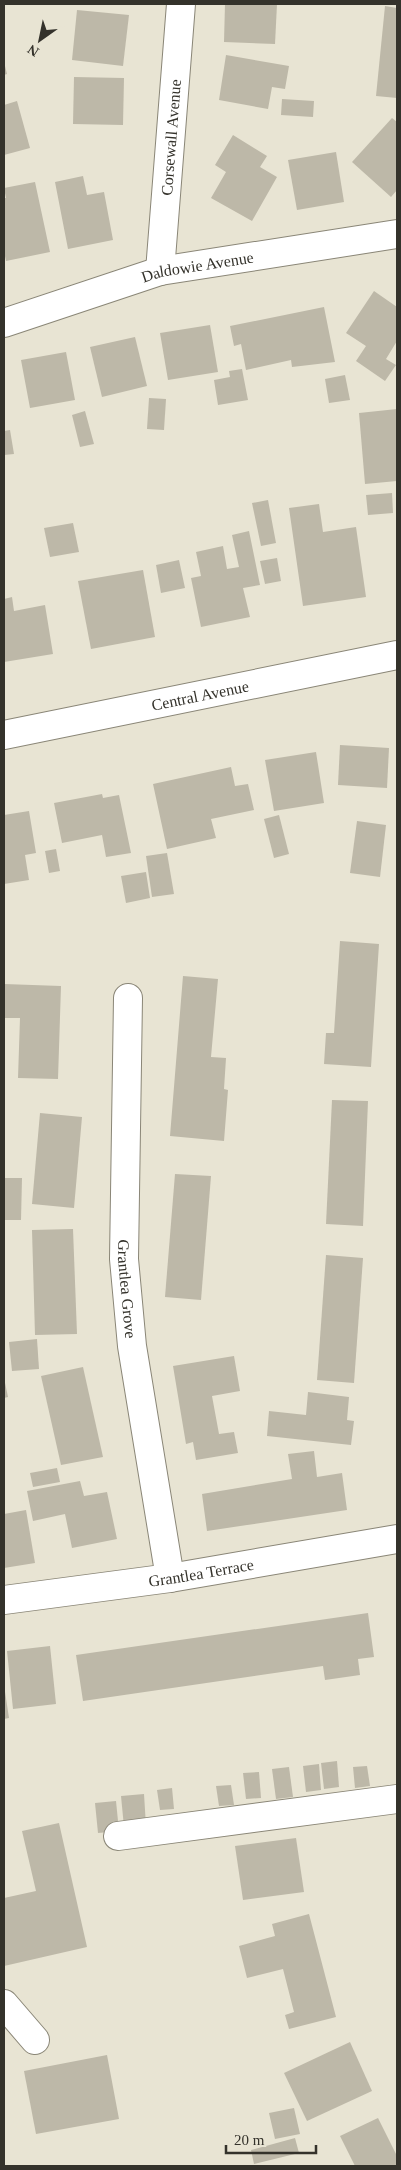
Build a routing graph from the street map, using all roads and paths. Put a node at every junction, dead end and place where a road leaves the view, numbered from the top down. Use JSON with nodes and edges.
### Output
{"nodes":[{"id":1,"x":181,"y":4,"type":"edge"},
{"id":2,"x":397,"y":234,"type":"edge"},
{"id":3,"x":160,"y":271,"type":"junction"},
{"id":4,"x":4,"y":323,"type":"edge"},
{"id":5,"x":397,"y":655,"type":"edge"},
{"id":6,"x":4,"y":735,"type":"edge"},
{"id":7,"x":128,"y":998,"type":"dead end"},
{"id":8,"x":397,"y":1538,"type":"edge"},
{"id":9,"x":170,"y":1578,"type":"junction"},
{"id":10,"x":4,"y":1600,"type":"edge"},
{"id":11,"x":397,"y":1799,"type":"edge"},
{"id":12,"x":118,"y":1836,"type":"dead end"},
{"id":13,"x":4,"y":2004,"type":"edge"},
{"id":14,"x":35,"y":2040,"type":"dead end"}],
"edges":[{"from":1,"to":3,"type":"street","name":"Corsewall Avenue"},
{"from":2,"to":3,"type":"street","name":"Daldowie Avenue"},
{"from":3,"to":4,"type":"street","name":"Daldowie Avenue"},
{"from":5,"to":6,"type":"street","name":"Central Avenue"},
{"from":7,"to":9,"type":"street","name":"Grantlea Grove"},
{"from":8,"to":9,"type":"street","name":"Grantlea Terrace"},
{"from":9,"to":10,"type":"street","name":"Grantlea Terrace"},
{"from":11,"to":12,"type":"street"},
{"from":13,"to":14,"type":"street"}]}
